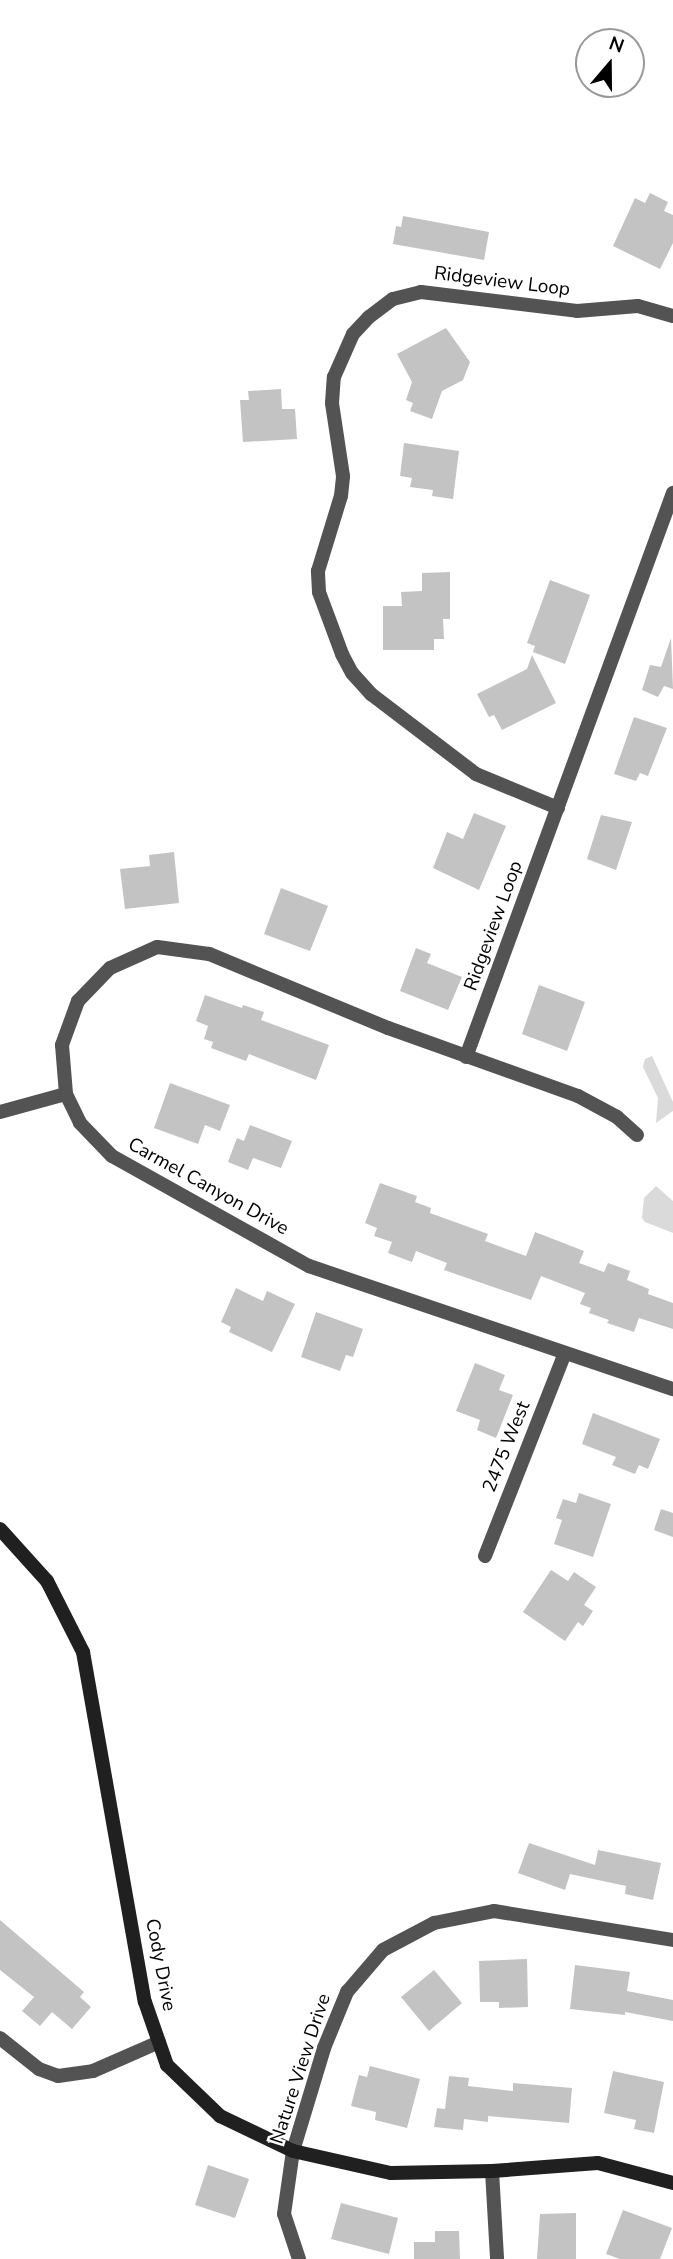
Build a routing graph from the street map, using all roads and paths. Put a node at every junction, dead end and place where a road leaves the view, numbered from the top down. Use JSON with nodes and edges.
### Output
{"nodes":[{"id":1,"x":673,"y":316,"type":"edge"},
{"id":2,"x":673,"y":494,"type":"edge"},
{"id":3,"x":558,"y":808,"type":"junction"},
{"id":4,"x":466,"y":1057,"type":"junction"},
{"id":5,"x":66,"y":1094,"type":"junction"},
{"id":6,"x":0,"y":1112,"type":"edge"},
{"id":7,"x":637,"y":1135,"type":"dead end"},
{"id":8,"x":565,"y":1353,"type":"junction"},
{"id":9,"x":673,"y":1389,"type":"edge"},
{"id":10,"x":0,"y":1529,"type":"edge"},
{"id":11,"x":485,"y":1556,"type":"dead end"},
{"id":12,"x":673,"y":1940,"type":"edge"},
{"id":13,"x":0,"y":2038,"type":"edge"},
{"id":14,"x":159,"y":2042,"type":"junction"},
{"id":15,"x":292,"y":2151,"type":"junction"},
{"id":16,"x":492,"y":2171,"type":"junction"},
{"id":17,"x":673,"y":2183,"type":"edge"},
{"id":18,"x":299,"y":2259,"type":"edge"},
{"id":19,"x":497,"y":2259,"type":"edge"}],
"edges":[{"from":1,"to":3,"type":"street","name":"Ridgeview Loop"},
{"from":2,"to":3,"type":"street","name":"Ridgeview Loop"},
{"from":3,"to":4,"type":"street","name":"Ridgeview Loop"},
{"from":4,"to":5,"type":"street","name":"Carmel Canyon Drive"},
{"from":4,"to":7,"type":"street","name":"Carmel Canyon Drive"},
{"from":5,"to":6,"type":"street"},
{"from":5,"to":8,"type":"street","name":"Carmel Canyon Drive"},
{"from":8,"to":9,"type":"street","name":"Carmel Canyon Drive"},
{"from":8,"to":11,"type":"street","name":"2475 West"},
{"from":10,"to":14,"type":"street","name":"Cody Drive"},
{"from":12,"to":15,"type":"street","name":"Nature View Drive"},
{"from":13,"to":14,"type":"street"},
{"from":14,"to":15,"type":"street","name":"Cody Drive"},
{"from":15,"to":16,"type":"street","name":"Cody Drive"},
{"from":15,"to":18,"type":"street","name":"Nature View Drive"},
{"from":16,"to":17,"type":"street","name":"Cody Drive"},
{"from":16,"to":19,"type":"street"}]}
